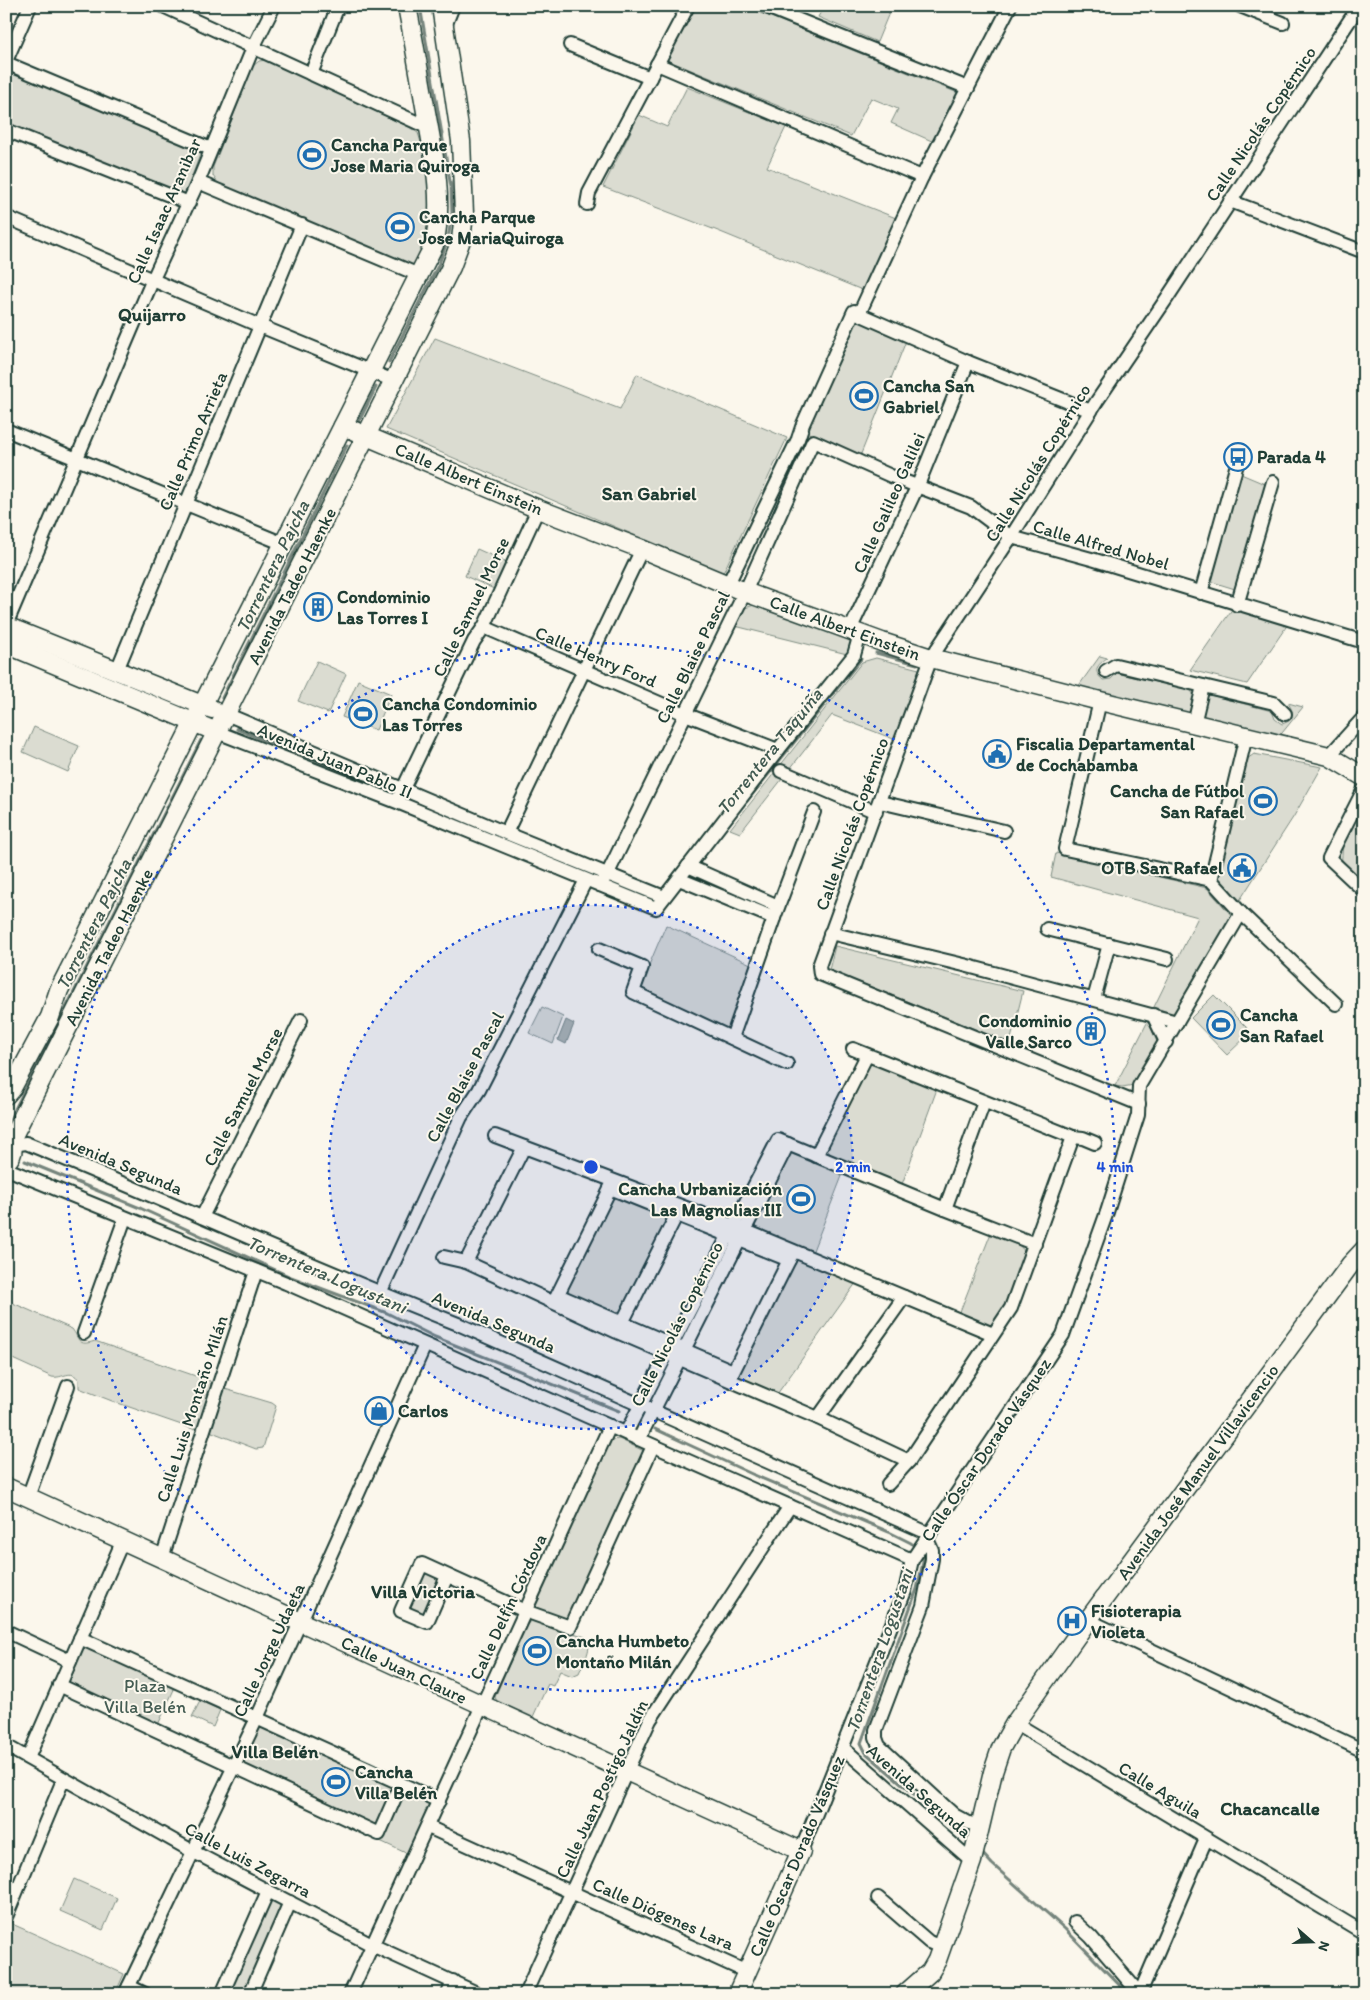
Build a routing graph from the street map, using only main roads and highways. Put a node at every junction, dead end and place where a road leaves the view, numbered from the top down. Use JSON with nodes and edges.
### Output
{"nodes":[{"id":1,"x":408,"y":6,"type":"edge"},
{"id":2,"x":441,"y":6,"type":"edge"},
{"id":3,"x":343,"y":426,"type":"junction"},
{"id":4,"x":367,"y":436,"type":"junction"},
{"id":5,"x":6,"y":625,"type":"edge"},
{"id":6,"x":6,"y":644,"type":"edge"},
{"id":7,"x":203,"y":705,"type":"junction"},
{"id":8,"x":226,"y":714,"type":"junction"},
{"id":9,"x":194,"y":721,"type":"junction"},
{"id":10,"x":217,"y":732,"type":"junction"},
{"id":11,"x":1364,"y":777,"type":"edge"},
{"id":12,"x":59,"y":990,"type":"junction"},
{"id":13,"x":6,"y":1083,"type":"edge"},
{"id":14,"x":6,"y":1095,"type":"edge"},
{"id":15,"x":10,"y":1140,"type":"edge"},
{"id":16,"x":6,"y":1164,"type":"edge"},
{"id":17,"x":1362,"y":1254,"type":"edge"},
{"id":18,"x":6,"y":1487,"type":"edge"},
{"id":19,"x":802,"y":1851,"type":"joint"},
{"id":20,"x":737,"y":1994,"type":"edge"},
{"id":21,"x":905,"y":1994,"type":"edge"}],
"edges":[{"from":1,"to":3,"type":"main road","name":"Avenida Tadeo Haenke"},
{"from":2,"to":4,"type":"main road","name":"Avenida Tadeo Haenke"},
{"from":3,"to":4,"type":"main road","name":"Calle Albert Einstein"},
{"from":3,"to":7,"type":"main road","name":"Avenida Tadeo Haenke"},
{"from":4,"to":8,"type":"main road","name":"Avenida Tadeo Haenke"},
{"from":4,"to":11,"type":"main road","name":"Calle Albert Einstein"},
{"from":5,"to":7,"type":"main road","name":"Avenida Juan Pablo II"},
{"from":6,"to":9,"type":"main road","name":"Avenida Juan Pablo II"},
{"from":7,"to":8,"type":"main road","name":"Avenida Juan Pablo II"},
{"from":7,"to":9,"type":"main road","name":"Avenida Tadeo Haenke"},
{"from":8,"to":10,"type":"main road","name":"Avenida Tadeo Haenke"},
{"from":9,"to":10,"type":"main road","name":"Avenida Juan Pablo II"},
{"from":9,"to":12,"type":"main road","name":"Avenida Tadeo Haenke"},
{"from":10,"to":15,"type":"main road","name":"Avenida Tadeo Haenke"},
{"from":12,"to":13,"type":"main road","name":"Avenida Tadeo Haenke"},
{"from":12,"to":14,"type":"main road","name":"Avenida Tadeo Haenke"},
{"from":15,"to":16,"type":"main road","name":"Avenida Tadeo Haenke"},
{"from":17,"to":21,"type":"main road","name":"Avenida José Manuel Villavicencio"},
{"from":18,"to":19,"type":"main road","name":"Calle Juan Claure"},
{"from":19,"to":20,"type":"main road","name":"Calle Óscar Dorado Vásquez"}]}
